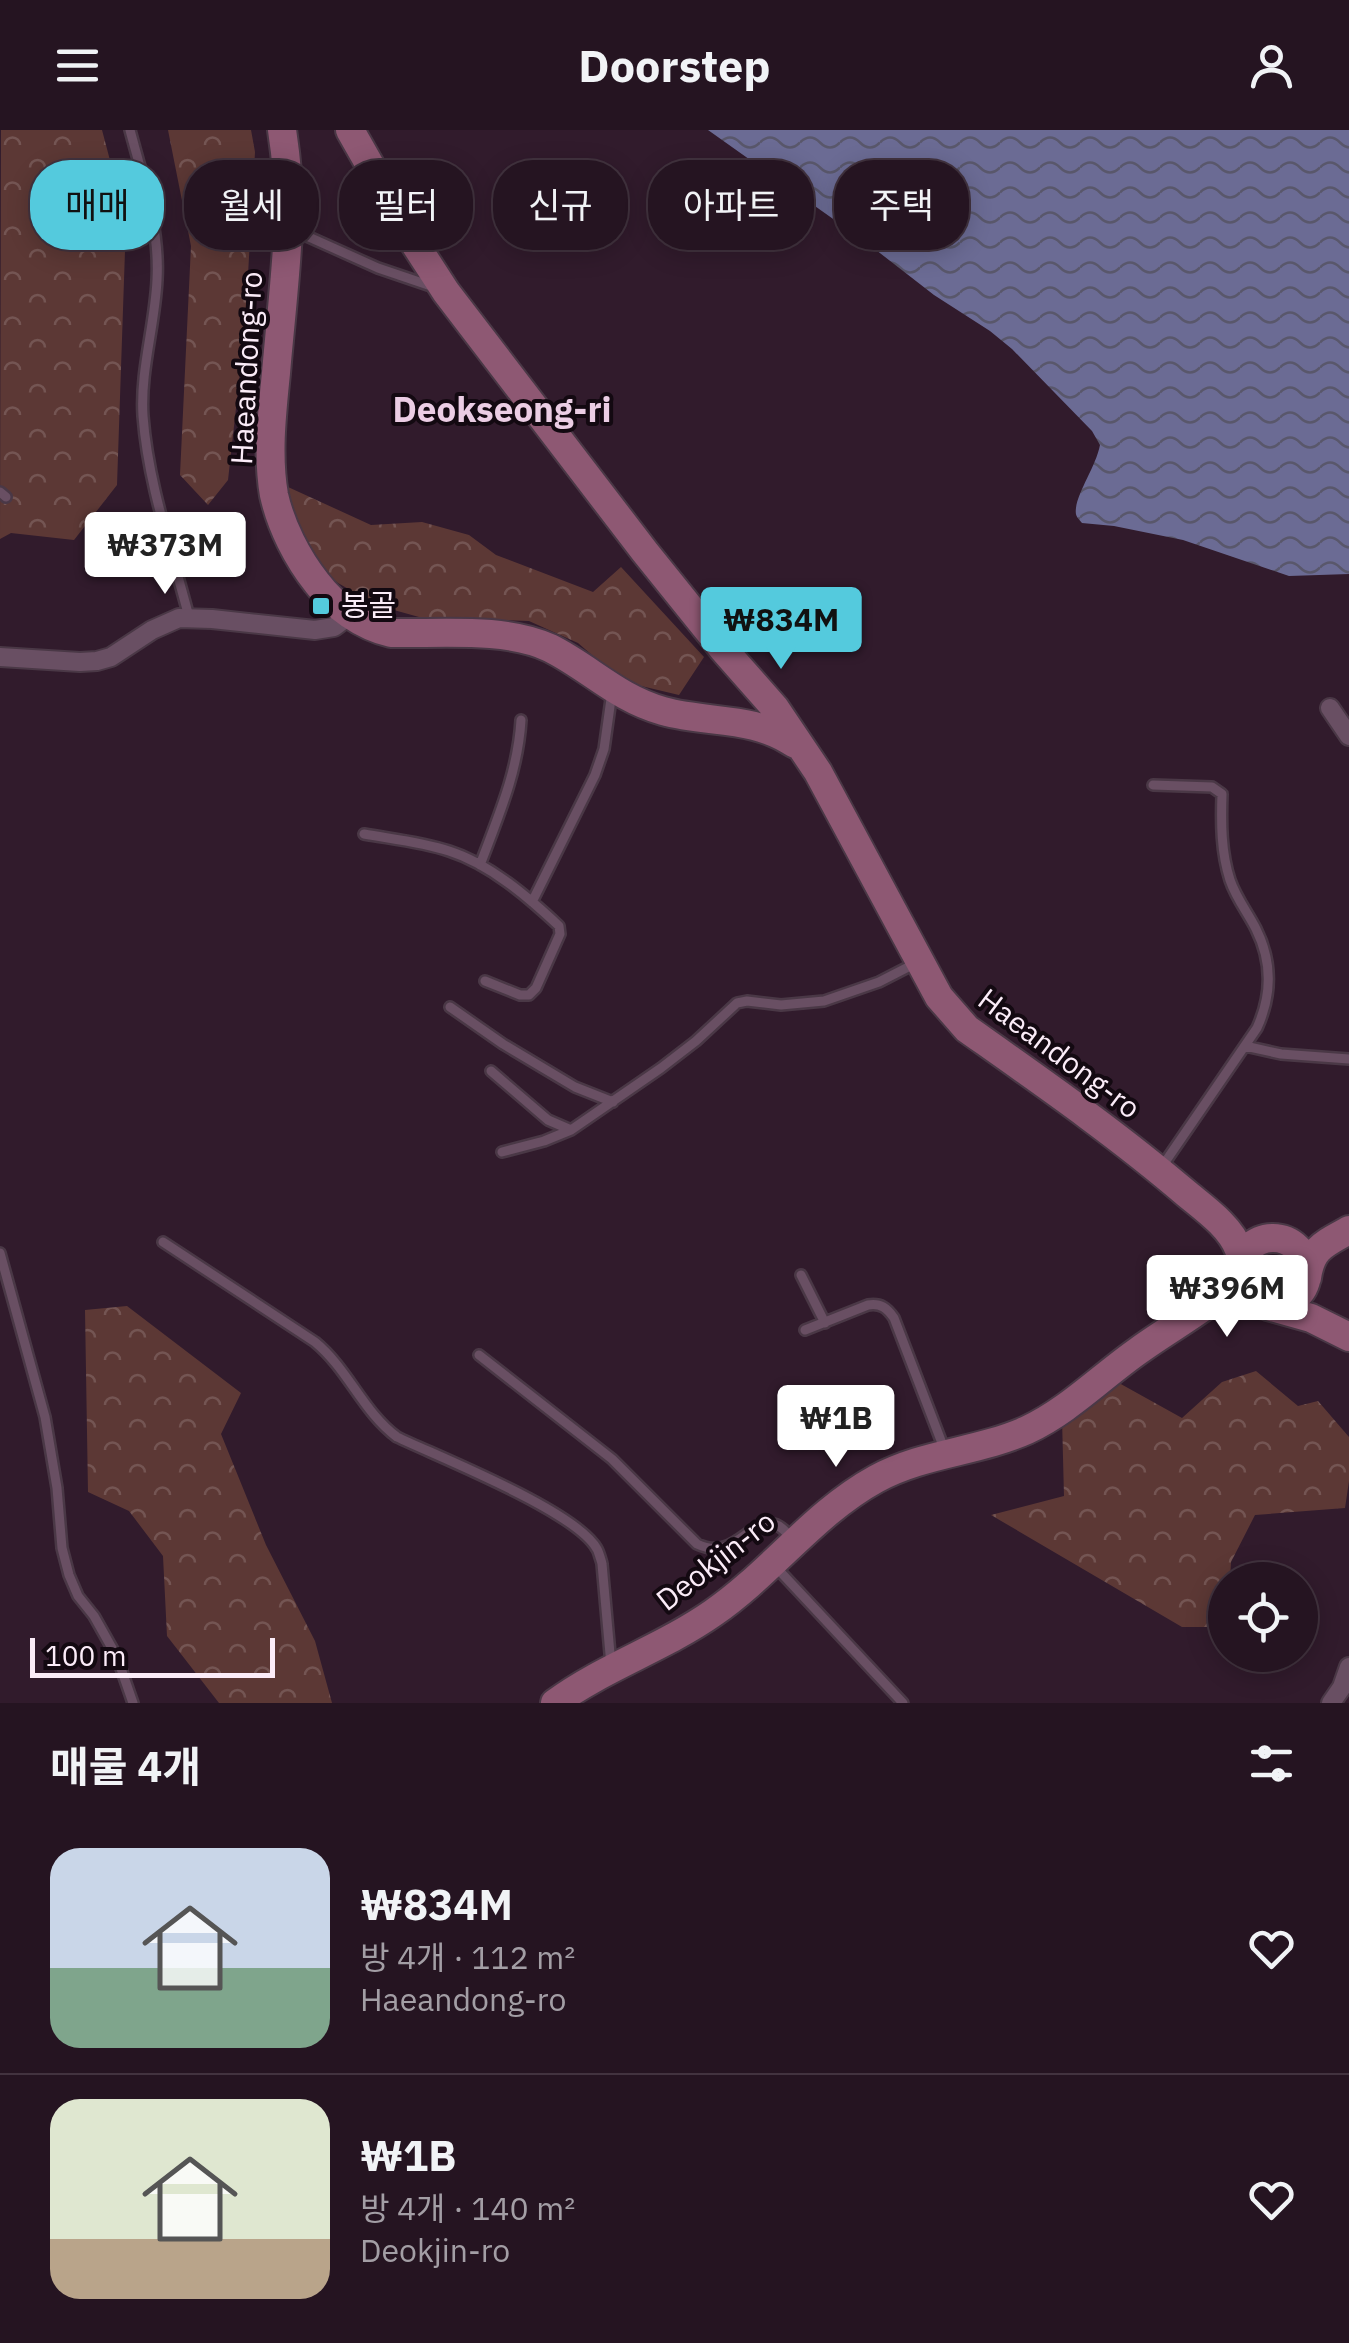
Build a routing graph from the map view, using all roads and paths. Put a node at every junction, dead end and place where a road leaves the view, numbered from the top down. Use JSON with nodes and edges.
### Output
{"nodes":[{"id":1,"x":130,"y":130,"type":"edge"},
{"id":2,"x":282,"y":130,"type":"edge"},
{"id":3,"x":350,"y":130,"type":"edge"},
{"id":4,"x":285,"y":160,"type":"edge"},
{"id":5,"x":319,"y":242,"type":"edge"},
{"id":6,"x":286,"y":250,"type":"edge"},
{"id":7,"x":446,"y":292,"type":"junction"},
{"id":8,"x":350,"y":614,"type":"junction"},
{"id":9,"x":190,"y":617,"type":"junction"},
{"id":10,"x":0,"y":657,"type":"edge"},
{"id":11,"x":731,"y":658,"type":"junction"},
{"id":12,"x":612,"y":689,"type":"junction"},
{"id":13,"x":1330,"y":708,"type":"dead end"},
{"id":14,"x":705,"y":718,"type":"junction"},
{"id":15,"x":521,"y":720,"type":"dead end"},
{"id":16,"x":1349,"y":736,"type":"edge"},
{"id":17,"x":818,"y":772,"type":"junction"},
{"id":18,"x":1153,"y":785,"type":"dead end"},
{"id":19,"x":364,"y":834,"type":"dead end"},
{"id":20,"x":480,"y":864,"type":"junction"},
{"id":21,"x":532,"y":902,"type":"junction"},
{"id":22,"x":918,"y":962,"type":"junction"},
{"id":23,"x":485,"y":981,"type":"dead end"},
{"id":24,"x":450,"y":1007,"type":"dead end"},
{"id":25,"x":1244,"y":1046,"type":"junction"},
{"id":26,"x":1349,"y":1060,"type":"edge"},
{"id":27,"x":490,"y":1070,"type":"dead end"},
{"id":28,"x":613,"y":1102,"type":"junction"},
{"id":29,"x":571,"y":1130,"type":"junction"},
{"id":30,"x":502,"y":1152,"type":"dead end"},
{"id":31,"x":1160,"y":1170,"type":"junction"},
{"id":32,"x":1202,"y":1207,"type":"junction"},
{"id":33,"x":1349,"y":1230,"type":"edge"},
{"id":34,"x":1279,"y":1238,"type":"junction"},
{"id":35,"x":163,"y":1242,"type":"dead end"},
{"id":36,"x":0,"y":1254,"type":"edge"},
{"id":37,"x":1240,"y":1261,"type":"junction"},
{"id":38,"x":802,"y":1275,"type":"dead end"},
{"id":39,"x":1307,"y":1277,"type":"junction"},
{"id":40,"x":1272,"y":1306,"type":"junction"},
{"id":41,"x":825,"y":1323,"type":"junction"},
{"id":42,"x":1174,"y":1327,"type":"junction"},
{"id":43,"x":805,"y":1330,"type":"dead end"},
{"id":44,"x":1349,"y":1334,"type":"edge"},
{"id":45,"x":479,"y":1355,"type":"dead end"},
{"id":46,"x":946,"y":1454,"type":"junction"},
{"id":47,"x":795,"y":1542,"type":"junction"},
{"id":48,"x":772,"y":1563,"type":"junction"},
{"id":49,"x":1349,"y":1667,"type":"edge"},
{"id":50,"x":612,"y":1668,"type":"junction"},
{"id":51,"x":134,"y":1703,"type":"edge"},
{"id":52,"x":555,"y":1703,"type":"edge"},
{"id":53,"x":903,"y":1703,"type":"edge"},
{"id":54,"x":1331,"y":1703,"type":"edge"}],
"edges":[{"from":1,"to":9,"type":"lane"},
{"from":2,"to":4,"type":"street","name":"Haeandong-ro"},
{"from":3,"to":7,"type":"street","name":"Haeandong-ro"},
{"from":5,"to":7,"type":"lane"},
{"from":6,"to":8,"type":"street","name":"Haeandong-ro"},
{"from":7,"to":11,"type":"street","name":"Haeandong-ro"},
{"from":8,"to":9,"type":"street"},
{"from":8,"to":12,"type":"street","name":"Haeandong-ro"},
{"from":9,"to":10,"type":"street"},
{"from":11,"to":14,"type":"street"},
{"from":11,"to":17,"type":"street","name":"Haeandong-ro"},
{"from":12,"to":14,"type":"street","name":"Haeandong-ro"},
{"from":12,"to":21,"type":"lane"},
{"from":13,"to":16,"type":"street"},
{"from":14,"to":17,"type":"street","name":"Haeandong-ro"},
{"from":15,"to":20,"type":"lane"},
{"from":17,"to":22,"type":"street","name":"Haeandong-ro"},
{"from":18,"to":25,"type":"lane"},
{"from":19,"to":20,"type":"lane"},
{"from":20,"to":21,"type":"lane"},
{"from":21,"to":23,"type":"lane"},
{"from":22,"to":28,"type":"lane"},
{"from":22,"to":31,"type":"street","name":"Haeandong-ro"},
{"from":24,"to":28,"type":"lane"},
{"from":25,"to":26,"type":"lane"},
{"from":25,"to":31,"type":"lane"},
{"from":27,"to":29,"type":"lane"},
{"from":28,"to":29,"type":"lane"},
{"from":29,"to":30,"type":"lane"},
{"from":31,"to":32,"type":"street","name":"Haeandong-ro"},
{"from":32,"to":34,"type":"street","name":"Haeandong-ro"},
{"from":32,"to":37,"type":"street","name":"Haeandong-ro"},
{"from":33,"to":34,"type":"street"},
{"from":33,"to":39,"type":"street"},
{"from":34,"to":37,"type":"street"},
{"from":34,"to":39,"type":"street"},
{"from":35,"to":50,"type":"lane"},
{"from":36,"to":51,"type":"lane"},
{"from":37,"to":40,"type":"street"},
{"from":37,"to":42,"type":"street","name":"Deokjin-ro"},
{"from":38,"to":41,"type":"lane"},
{"from":39,"to":40,"type":"street"},
{"from":39,"to":44,"type":"street"},
{"from":40,"to":42,"type":"street"},
{"from":40,"to":44,"type":"street"},
{"from":41,"to":43,"type":"lane"},
{"from":41,"to":46,"type":"lane"},
{"from":42,"to":46,"type":"street","name":"Deokjin-ro"},
{"from":45,"to":47,"type":"lane"},
{"from":46,"to":47,"type":"street","name":"Deokjin-ro"},
{"from":47,"to":48,"type":"street","name":"Deokjin-ro"},
{"from":48,"to":50,"type":"street","name":"Deokjin-ro"},
{"from":48,"to":53,"type":"lane"},
{"from":49,"to":54,"type":"street"},
{"from":50,"to":52,"type":"street","name":"Deokjin-ro"}]}
